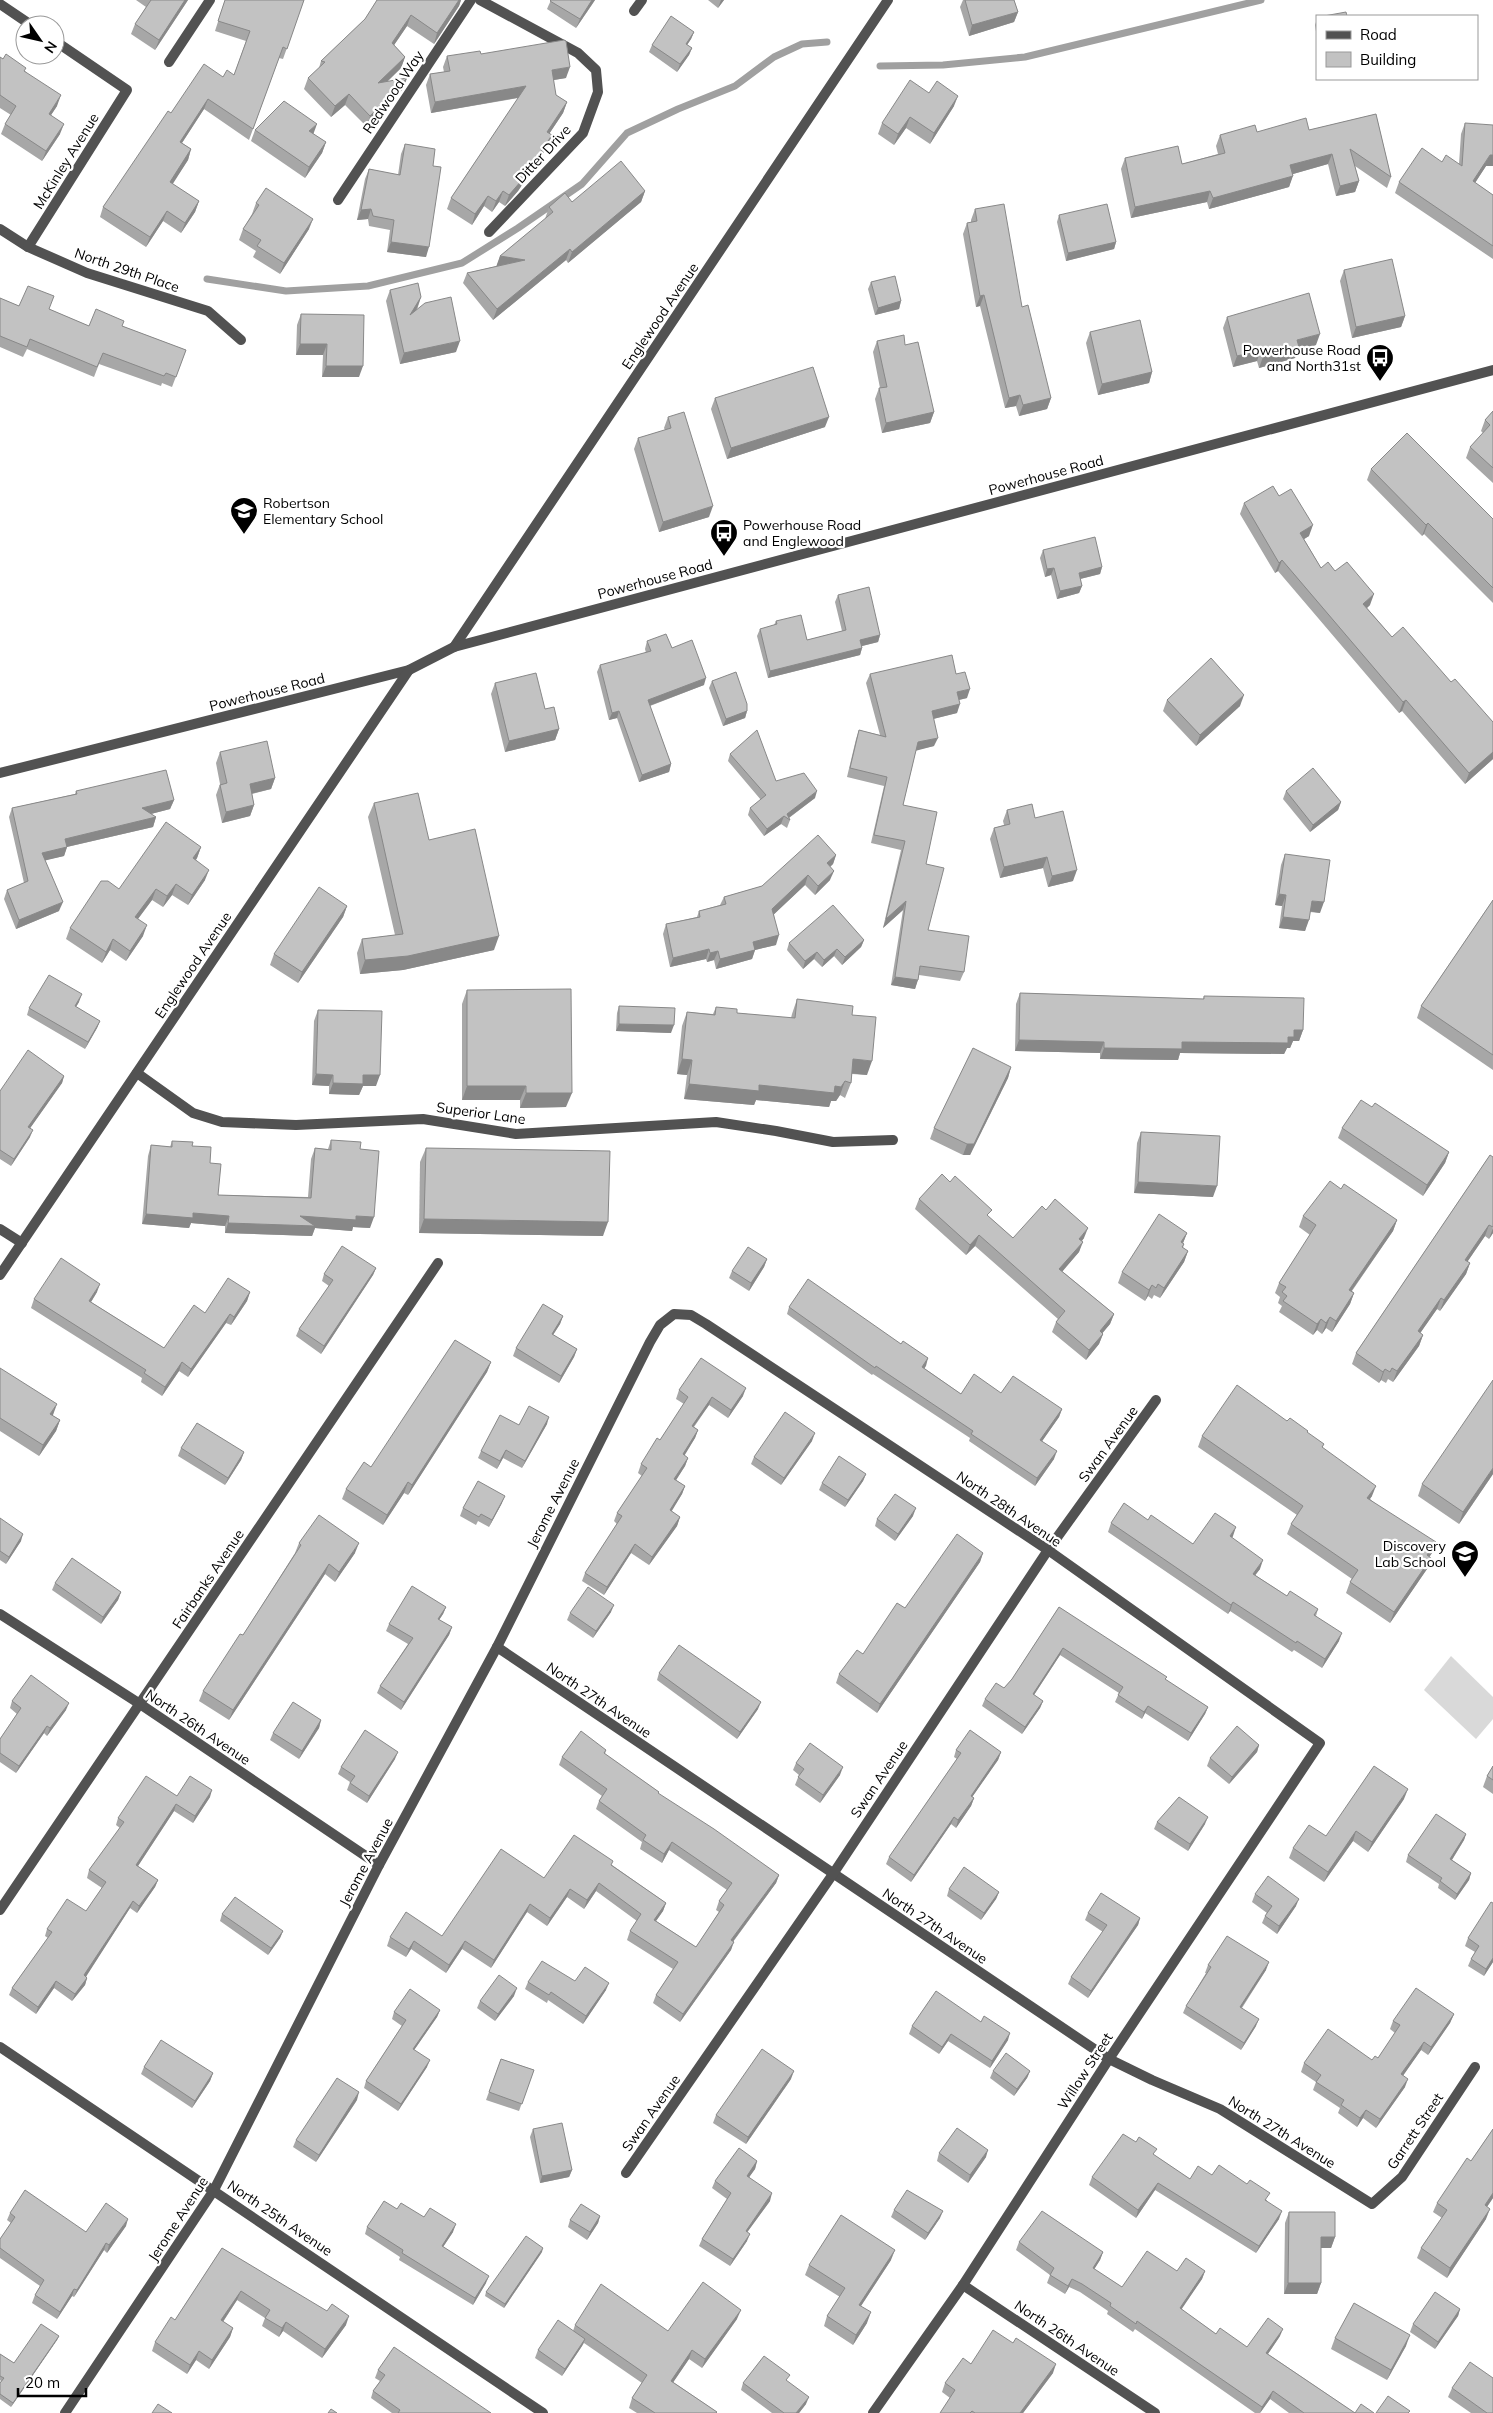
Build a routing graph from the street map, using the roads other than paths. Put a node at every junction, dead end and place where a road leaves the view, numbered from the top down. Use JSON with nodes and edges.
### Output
{"nodes":[{"id":1,"x":210,"y":0,"type":"edge"},
{"id":2,"x":471,"y":0,"type":"edge"},
{"id":3,"x":480,"y":0,"type":"edge"},
{"id":4,"x":642,"y":0,"type":"edge"},
{"id":5,"x":888,"y":0,"type":"edge"},
{"id":6,"x":0,"y":4,"type":"edge"},
{"id":7,"x":634,"y":10,"type":"dead end"},
{"id":8,"x":16,"y":15,"type":"edge"},
{"id":9,"x":65,"y":48,"type":"edge"},
{"id":10,"x":169,"y":62,"type":"dead end"},
{"id":11,"x":338,"y":200,"type":"dead end"},
{"id":12,"x":0,"y":229,"type":"edge"},
{"id":13,"x":489,"y":232,"type":"dead end"},
{"id":14,"x":28,"y":247,"type":"junction"},
{"id":15,"x":241,"y":340,"type":"dead end"},
{"id":16,"x":1493,"y":370,"type":"edge"},
{"id":17,"x":454,"y":647,"type":"junction"},
{"id":18,"x":409,"y":670,"type":"junction"},
{"id":19,"x":0,"y":773,"type":"edge"},
{"id":20,"x":137,"y":1073,"type":"junction"},
{"id":21,"x":893,"y":1140,"type":"dead end"},
{"id":22,"x":0,"y":1229,"type":"edge"},
{"id":23,"x":22,"y":1243,"type":"junction"},
{"id":24,"x":438,"y":1263,"type":"dead end"},
{"id":25,"x":0,"y":1275,"type":"edge"},
{"id":26,"x":674,"y":1314,"type":"joint"},
{"id":27,"x":1156,"y":1400,"type":"dead end"},
{"id":28,"x":1048,"y":1550,"type":"junction"},
{"id":29,"x":0,"y":1614,"type":"edge"},
{"id":30,"x":497,"y":1647,"type":"junction"},
{"id":31,"x":140,"y":1704,"type":"junction"},
{"id":32,"x":1320,"y":1743,"type":"joint"},
{"id":33,"x":379,"y":1865,"type":"junction"},
{"id":34,"x":833,"y":1874,"type":"junction"},
{"id":35,"x":0,"y":1910,"type":"edge"},
{"id":36,"x":0,"y":2047,"type":"edge"},
{"id":37,"x":1109,"y":2059,"type":"junction"},
{"id":38,"x":1475,"y":2067,"type":"dead end"},
{"id":39,"x":626,"y":2173,"type":"dead end"},
{"id":40,"x":214,"y":2190,"type":"junction"},
{"id":41,"x":1372,"y":2204,"type":"joint"},
{"id":42,"x":963,"y":2285,"type":"junction"},
{"id":43,"x":64,"y":2413,"type":"edge"},
{"id":44,"x":543,"y":2413,"type":"edge"},
{"id":45,"x":873,"y":2413,"type":"edge"},
{"id":46,"x":1155,"y":2413,"type":"edge"}],
"edges":[{"from":1,"to":10,"type":"street"},
{"from":2,"to":11,"type":"street","name":"Redwood Way"},
{"from":3,"to":13,"type":"street","name":"Ditter Drive"},
{"from":4,"to":7,"type":"street"},
{"from":5,"to":17,"type":"street","name":"Englewood Avenue"},
{"from":6,"to":8,"type":"street"},
{"from":9,"to":14,"type":"street","name":"McKinley Avenue"},
{"from":12,"to":14,"type":"street","name":"North 29th Place"},
{"from":14,"to":15,"type":"street","name":"North 29th Place"},
{"from":16,"to":17,"type":"street","name":"Powerhouse Road"},
{"from":17,"to":18,"type":"street","name":"Powerhouse Road"},
{"from":18,"to":19,"type":"street","name":"Powerhouse Road"},
{"from":18,"to":20,"type":"street","name":"Englewood Avenue"},
{"from":20,"to":21,"type":"street","name":"Superior Lane"},
{"from":20,"to":23,"type":"street","name":"Englewood Avenue"},
{"from":22,"to":23,"type":"street"},
{"from":23,"to":25,"type":"street","name":"Englewood Avenue"},
{"from":24,"to":31,"type":"street","name":"Fairbanks Avenue"},
{"from":26,"to":28,"type":"street","name":"North 28th Avenue"},
{"from":26,"to":30,"type":"street","name":"Jerome Avenue"},
{"from":27,"to":28,"type":"street","name":"Swan Avenue"},
{"from":28,"to":32,"type":"street","name":"North 28th Avenue"},
{"from":28,"to":34,"type":"street","name":"Swan Avenue"},
{"from":29,"to":31,"type":"street","name":"North 26th Avenue"},
{"from":30,"to":33,"type":"street","name":"Jerome Avenue"},
{"from":30,"to":34,"type":"street","name":"North 27th Avenue"},
{"from":31,"to":33,"type":"street","name":"North 26th Avenue"},
{"from":31,"to":35,"type":"street","name":"Fairbanks Avenue"},
{"from":32,"to":37,"type":"street","name":"Willow Street"},
{"from":33,"to":40,"type":"street","name":"Jerome Avenue"},
{"from":34,"to":37,"type":"street","name":"North 27th Avenue"},
{"from":34,"to":39,"type":"street","name":"Swan Avenue"},
{"from":36,"to":40,"type":"street","name":"North 25th Avenue"},
{"from":37,"to":41,"type":"street","name":"North 27th Avenue"},
{"from":37,"to":42,"type":"street","name":"Willow Street"},
{"from":38,"to":41,"type":"street","name":"Garrett Street"},
{"from":40,"to":43,"type":"street","name":"Jerome Avenue"},
{"from":40,"to":44,"type":"street","name":"North 25th Avenue"},
{"from":42,"to":45,"type":"street","name":"Willow Street"},
{"from":42,"to":46,"type":"street","name":"North 26th Avenue"}]}
